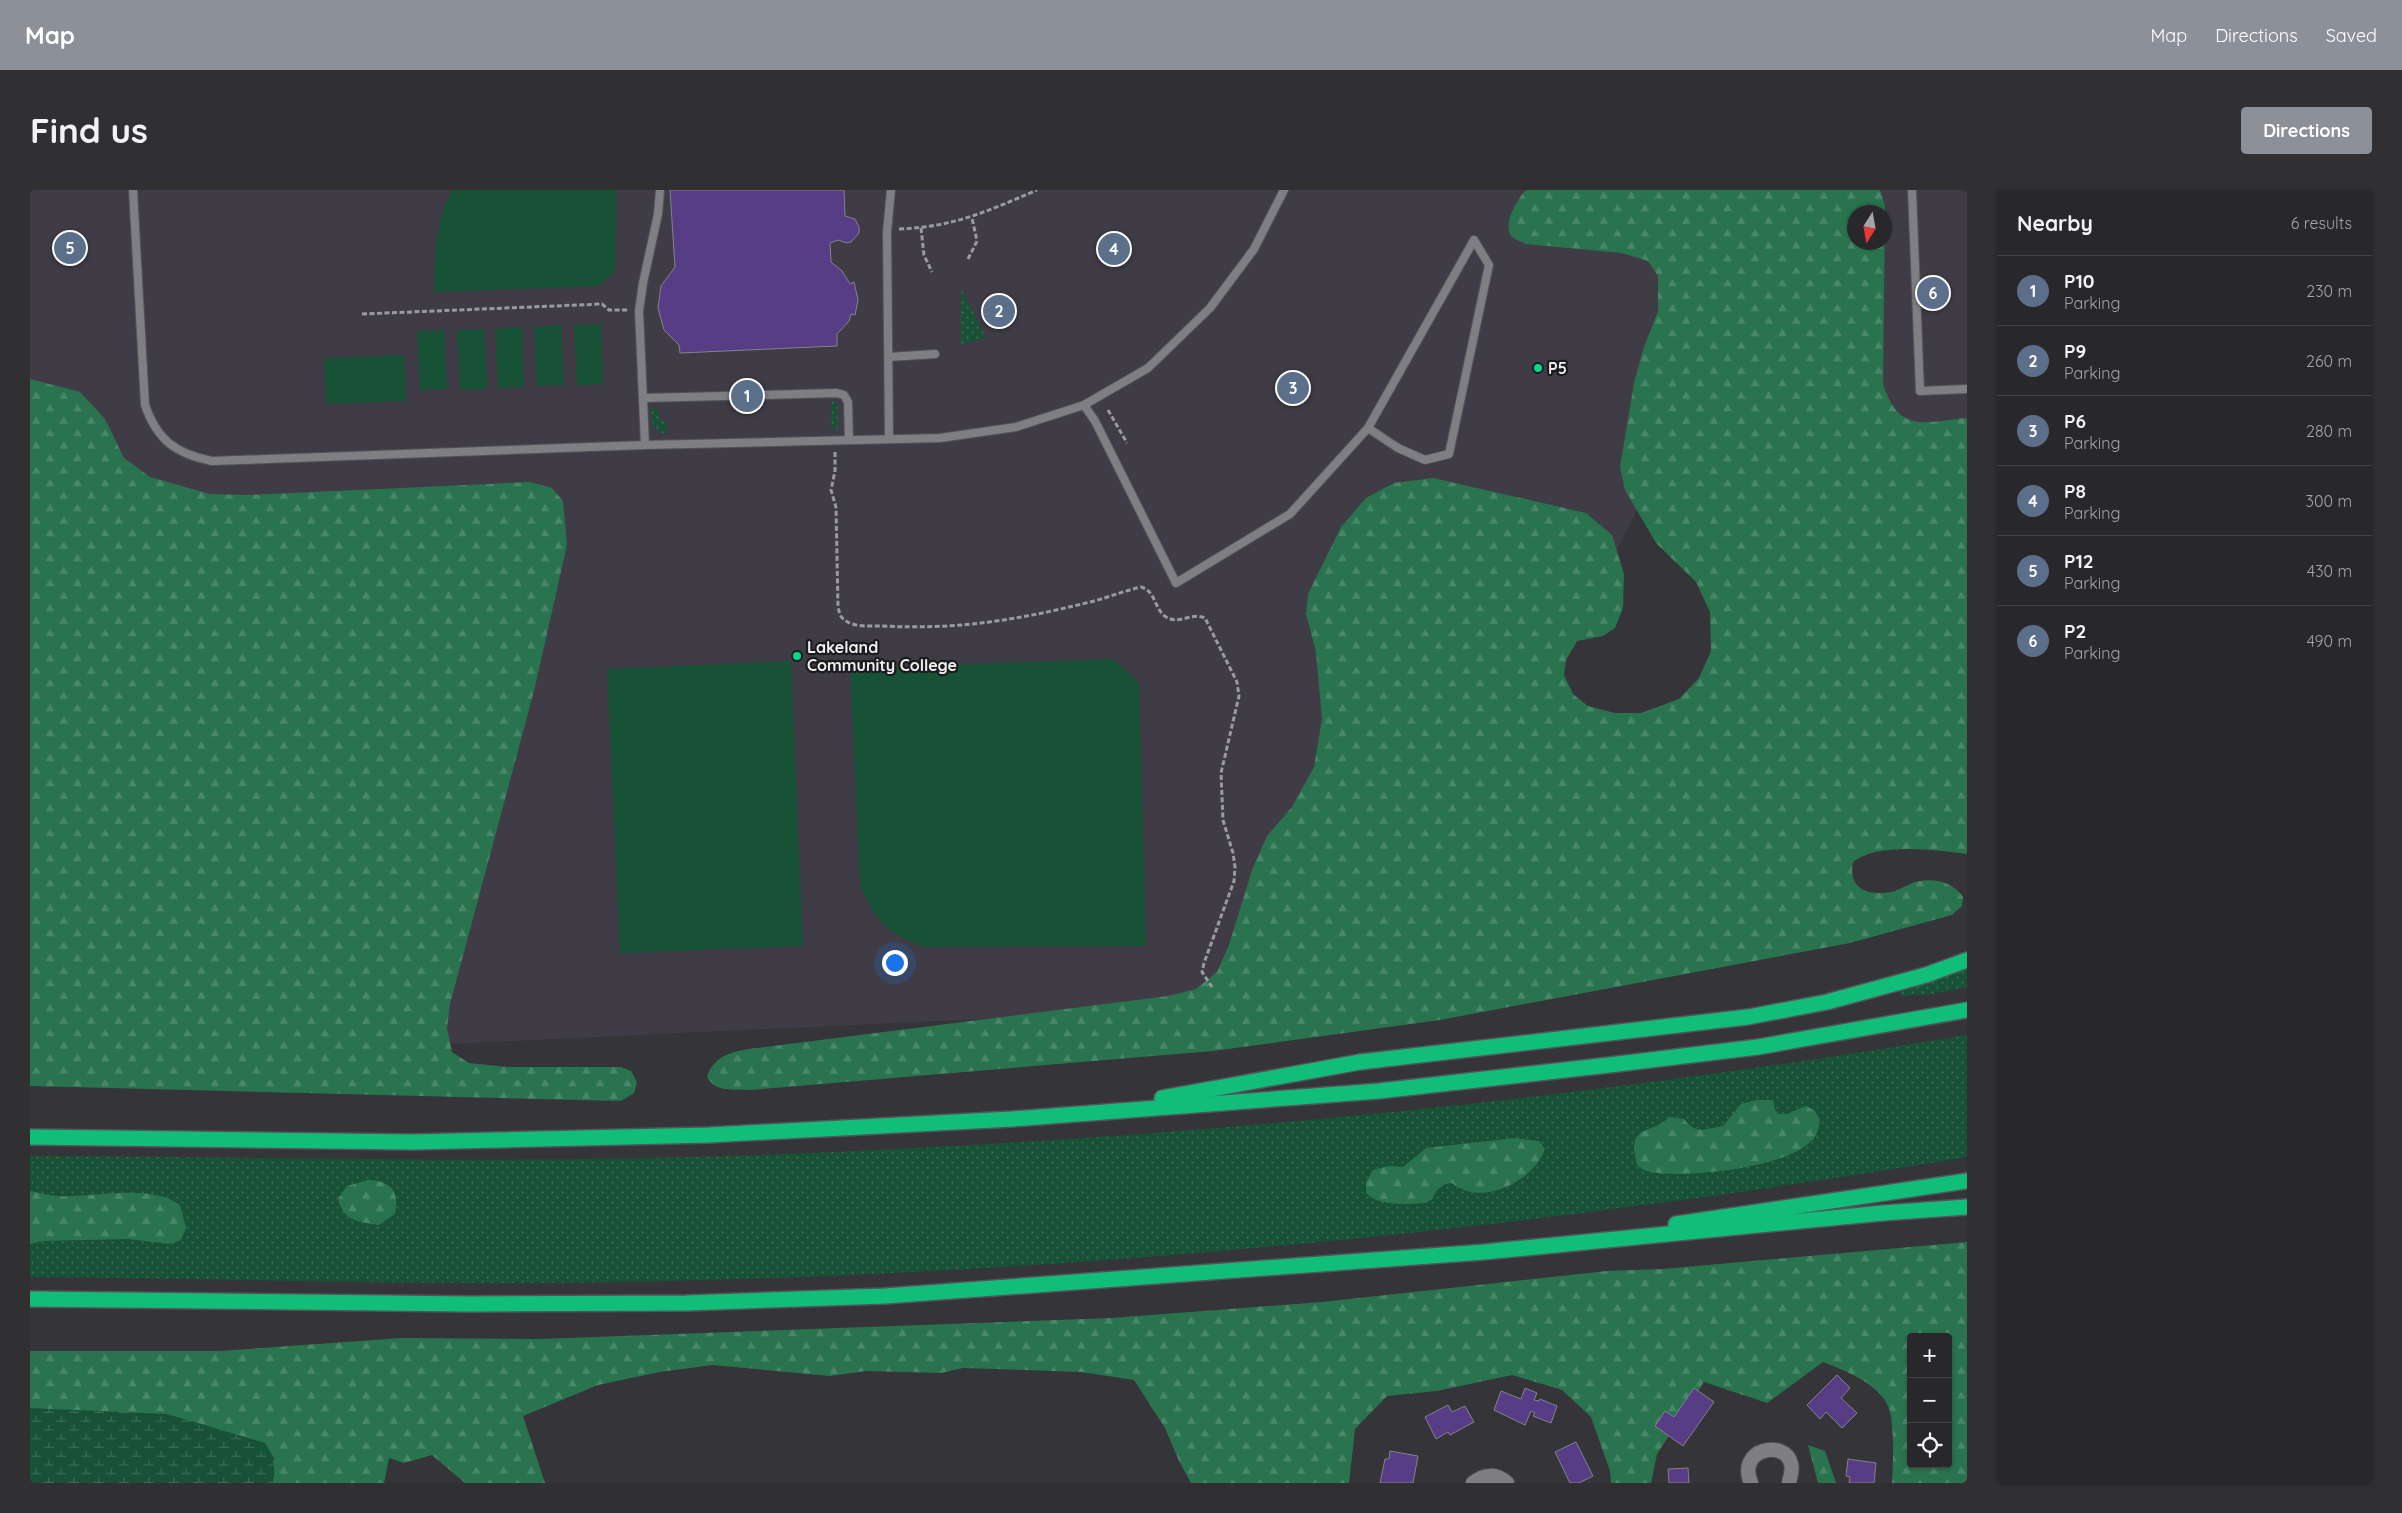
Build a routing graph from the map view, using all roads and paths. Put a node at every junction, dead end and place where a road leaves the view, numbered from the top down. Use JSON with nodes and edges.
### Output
{"nodes":[{"id":1,"x":133,"y":190,"type":"edge"},
{"id":2,"x":660,"y":190,"type":"edge"},
{"id":3,"x":891,"y":190,"type":"edge"},
{"id":4,"x":1037,"y":190,"type":"edge"},
{"id":5,"x":1284,"y":190,"type":"edge"},
{"id":6,"x":1912,"y":190,"type":"edge"},
{"id":7,"x":972,"y":218,"type":"junction"},
{"id":8,"x":921,"y":228,"type":"junction"},
{"id":9,"x":896,"y":229,"type":"dead end"},
{"id":10,"x":968,"y":259,"type":"dead end"},
{"id":11,"x":932,"y":272,"type":"dead end"},
{"id":12,"x":640,"y":311,"type":"junction"},
{"id":13,"x":408,"y":313,"type":"junction"},
{"id":14,"x":362,"y":314,"type":"dead end"},
{"id":15,"x":404,"y":319,"type":"dead end"},
{"id":16,"x":935,"y":354,"type":"dead end"},
{"id":17,"x":889,"y":357,"type":"junction"},
{"id":18,"x":1967,"y":389,"type":"edge"},
{"id":19,"x":643,"y":398,"type":"junction"},
{"id":20,"x":1084,"y":405,"type":"junction"},
{"id":21,"x":1108,"y":410,"type":"dead end"},
{"id":22,"x":1368,"y":428,"type":"junction"},
{"id":23,"x":849,"y":440,"type":"junction"},
{"id":24,"x":889,"y":440,"type":"junction"},
{"id":25,"x":644,"y":444,"type":"junction"},
{"id":26,"x":1127,"y":444,"type":"dead end"},
{"id":27,"x":836,"y":452,"type":"dead end"},
{"id":28,"x":1967,"y":960,"type":"edge"},
{"id":29,"x":1212,"y":987,"type":"dead end"},
{"id":30,"x":1967,"y":1010,"type":"edge"},
{"id":31,"x":1085,"y":1112,"type":"junction"},
{"id":32,"x":30,"y":1137,"type":"edge"},
{"id":33,"x":1967,"y":1181,"type":"edge"},
{"id":34,"x":1967,"y":1207,"type":"edge"},
{"id":35,"x":1484,"y":1252,"type":"junction"},
{"id":36,"x":30,"y":1299,"type":"edge"},
{"id":37,"x":1473,"y":1483,"type":"edge"},
{"id":38,"x":1507,"y":1483,"type":"edge"},
{"id":39,"x":1751,"y":1483,"type":"edge"},
{"id":40,"x":1789,"y":1483,"type":"edge"}],
"edges":[{"from":1,"to":25,"type":"lane"},
{"from":2,"to":12,"type":"lane"},
{"from":3,"to":17,"type":"lane"},
{"from":4,"to":7,"type":"path"},
{"from":5,"to":20,"type":"lane"},
{"from":6,"to":18,"type":"lane"},
{"from":7,"to":8,"type":"path"},
{"from":7,"to":10,"type":"path"},
{"from":8,"to":9,"type":"path"},
{"from":8,"to":11,"type":"path"},
{"from":12,"to":13,"type":"path"},
{"from":12,"to":19,"type":"lane"},
{"from":13,"to":14,"type":"path"},
{"from":13,"to":15,"type":"path"},
{"from":16,"to":17,"type":"lane"},
{"from":17,"to":24,"type":"lane"},
{"from":19,"to":23,"type":"lane"},
{"from":19,"to":25,"type":"lane"},
{"from":20,"to":22,"type":"lane"},
{"from":20,"to":24,"type":"lane"},
{"from":21,"to":26,"type":"path"},
{"from":22,"to":22,"type":"lane"},
{"from":23,"to":24,"type":"lane"},
{"from":23,"to":25,"type":"lane"},
{"from":27,"to":29,"type":"path"},
{"from":28,"to":31,"type":"highway"},
{"from":30,"to":31,"type":"highway"},
{"from":31,"to":32,"type":"highway"},
{"from":33,"to":35,"type":"highway"},
{"from":34,"to":35,"type":"highway"},
{"from":35,"to":36,"type":"highway"},
{"from":37,"to":38,"type":"street"},
{"from":39,"to":40,"type":"street"}]}
